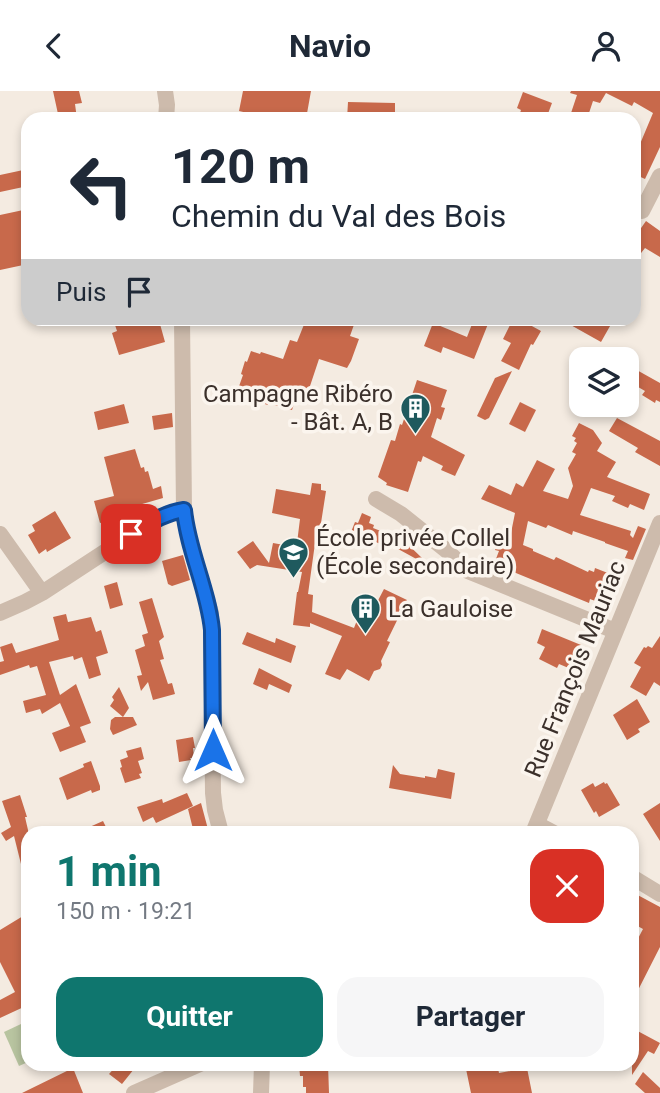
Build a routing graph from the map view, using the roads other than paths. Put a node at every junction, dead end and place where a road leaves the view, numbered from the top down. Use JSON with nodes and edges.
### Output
{"nodes":[{"id":1,"x":165,"y":91,"type":"edge"},
{"id":2,"x":166,"y":112,"type":"edge"},
{"id":3,"x":660,"y":176,"type":"edge"},
{"id":4,"x":642,"y":211,"type":"dead end"},
{"id":5,"x":182,"y":326,"type":"edge"},
{"id":6,"x":376,"y":499,"type":"dead end"},
{"id":7,"x":184,"y":510,"type":"junction"},
{"id":8,"x":660,"y":523,"type":"edge"},
{"id":9,"x":0,"y":534,"type":"edge"},
{"id":10,"x":42,"y":593,"type":"junction"},
{"id":11,"x":0,"y":613,"type":"edge"},
{"id":12,"x":615,"y":631,"type":"junction"},
{"id":13,"x":219,"y":826,"type":"edge"},
{"id":14,"x":536,"y":826,"type":"edge"},
{"id":15,"x":639,"y":881,"type":"edge"},
{"id":16,"x":660,"y":894,"type":"edge"},
{"id":17,"x":184,"y":1071,"type":"edge"},
{"id":18,"x":262,"y":1071,"type":"edge"},
{"id":19,"x":134,"y":1093,"type":"edge"},
{"id":20,"x":261,"y":1093,"type":"edge"}],
"edges":[{"from":1,"to":2,"type":"street"},
{"from":3,"to":4,"type":"street"},
{"from":5,"to":7,"type":"street"},
{"from":6,"to":12,"type":"street"},
{"from":7,"to":10,"type":"street"},
{"from":7,"to":13,"type":"street"},
{"from":8,"to":12,"type":"street","name":"Rue François Mauriac"},
{"from":9,"to":10,"type":"street"},
{"from":10,"to":11,"type":"street"},
{"from":12,"to":14,"type":"street","name":"Rue François Mauriac"},
{"from":15,"to":16,"type":"street"},
{"from":17,"to":19,"type":"street"},
{"from":18,"to":20,"type":"street"}]}
